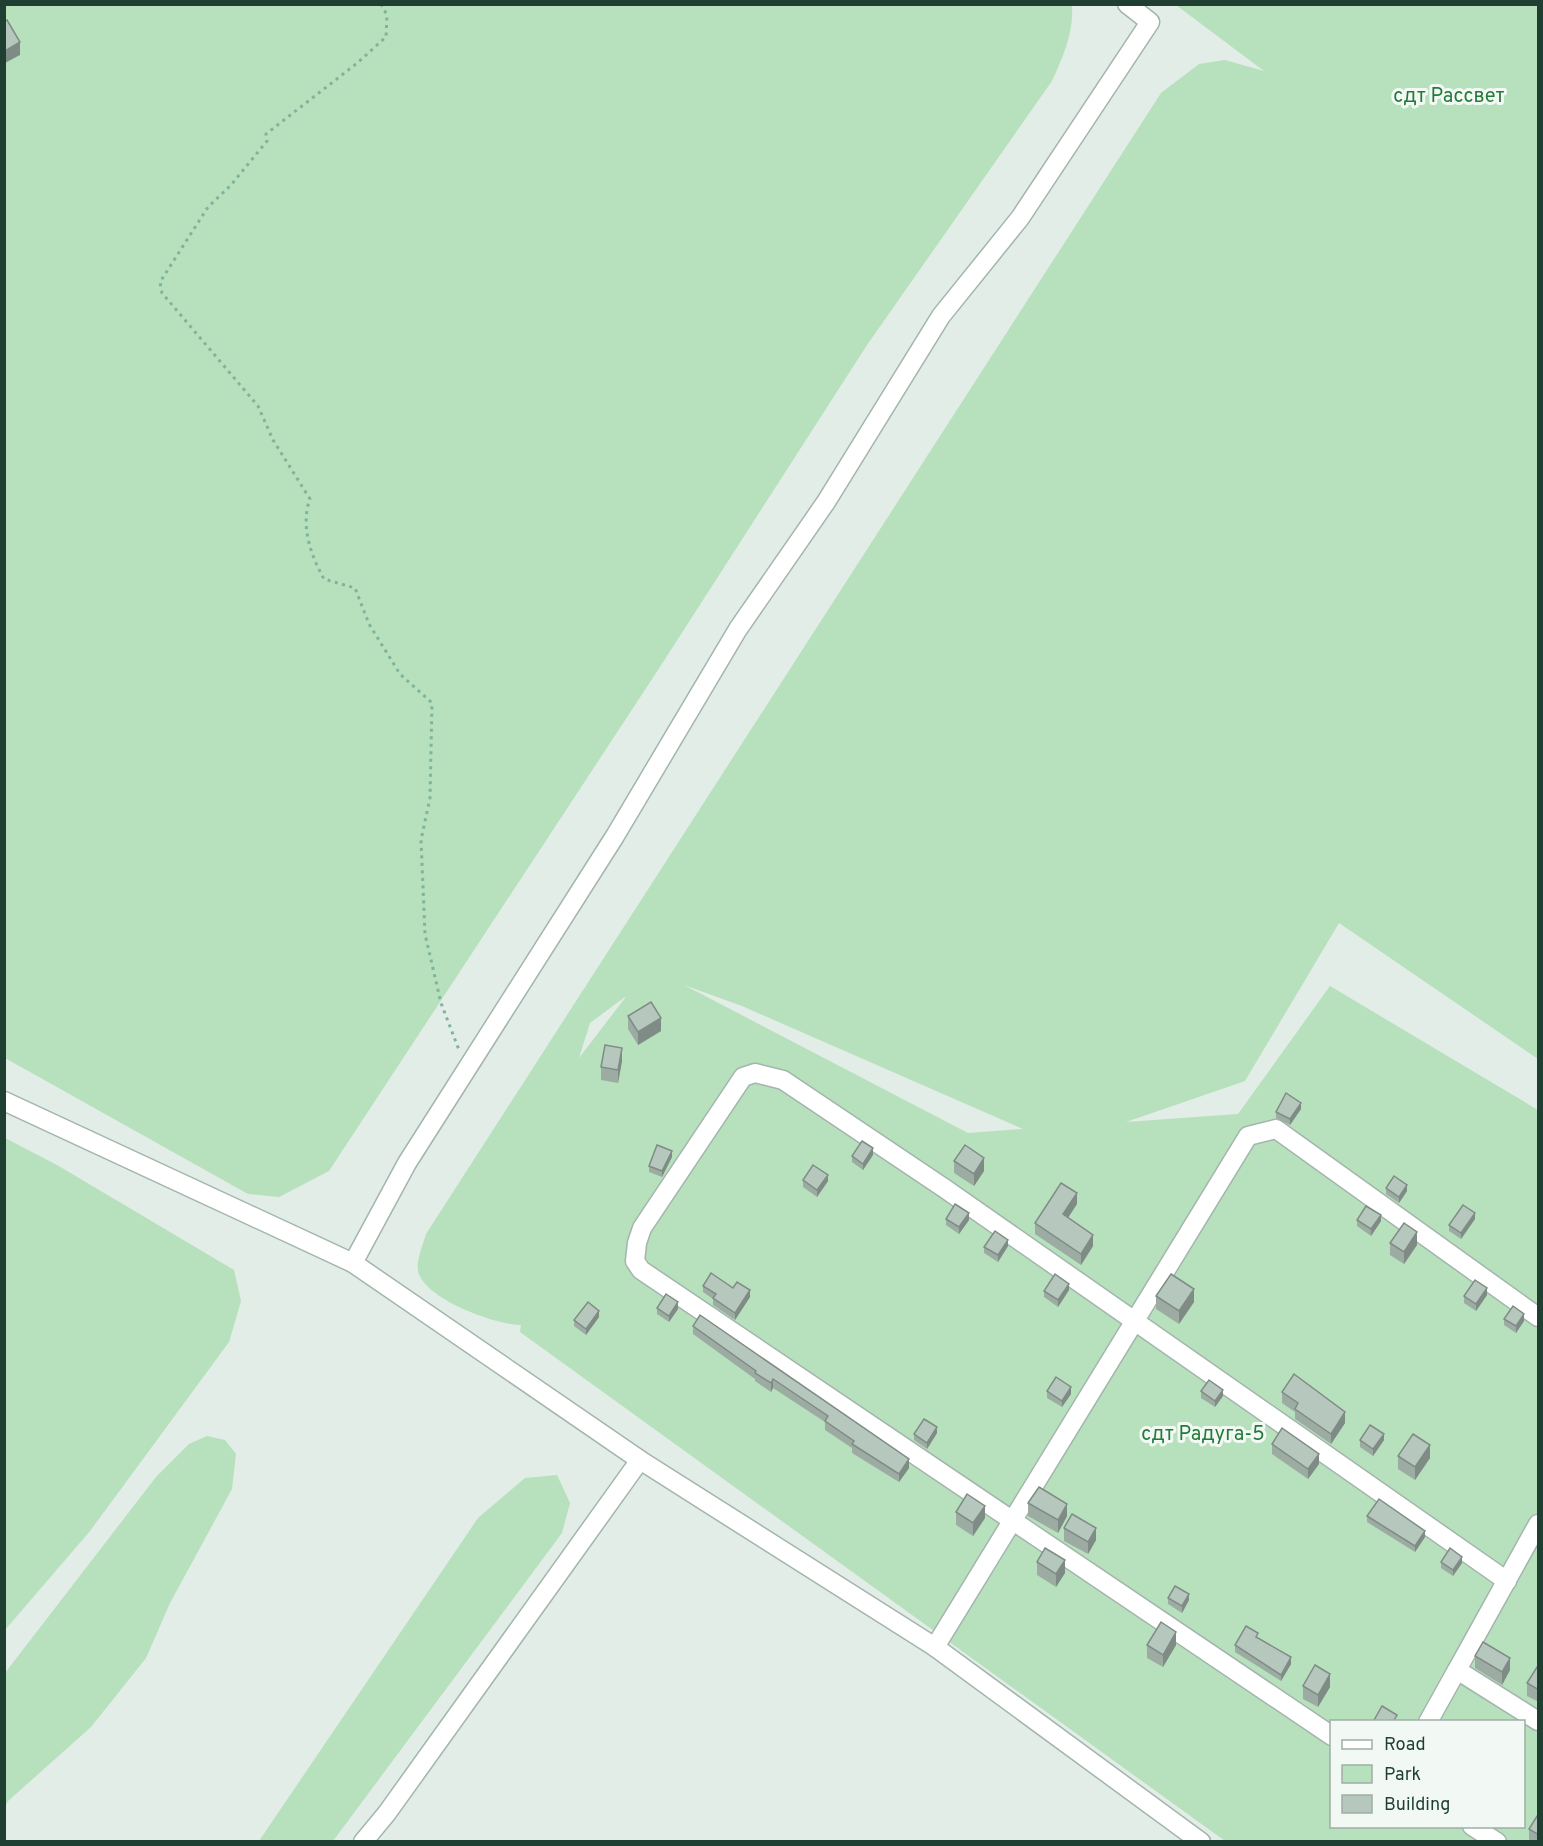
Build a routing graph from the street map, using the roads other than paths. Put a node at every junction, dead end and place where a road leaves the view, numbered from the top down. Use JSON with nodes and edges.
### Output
{"nodes":[{"id":1,"x":1127,"y":4,"type":"edge"},
{"id":2,"x":4,"y":1101,"type":"edge"},
{"id":3,"x":353,"y":1263,"type":"junction"},
{"id":4,"x":1539,"y":1317,"type":"edge"},
{"id":5,"x":1135,"y":1321,"type":"junction"},
{"id":6,"x":640,"y":1460,"type":"junction"},
{"id":7,"x":1012,"y":1522,"type":"junction"},
{"id":8,"x":1539,"y":1524,"type":"edge"},
{"id":9,"x":1506,"y":1581,"type":"junction"},
{"id":10,"x":935,"y":1647,"type":"junction"},
{"id":11,"x":1457,"y":1670,"type":"junction"},
{"id":12,"x":1429,"y":1720,"type":"edge"},
{"id":13,"x":1539,"y":1721,"type":"edge"},
{"id":14,"x":1330,"y":1735,"type":"edge"},
{"id":15,"x":1474,"y":1828,"type":"edge"},
{"id":16,"x":363,"y":1842,"type":"edge"},
{"id":17,"x":1201,"y":1842,"type":"edge"},
{"id":18,"x":1497,"y":1842,"type":"edge"}],
"edges":[{"from":1,"to":3,"type":"street"},
{"from":2,"to":3,"type":"street"},
{"from":3,"to":6,"type":"street"},
{"from":4,"to":5,"type":"street"},
{"from":5,"to":7,"type":"street"},
{"from":5,"to":7,"type":"street"},
{"from":5,"to":9,"type":"street"},
{"from":6,"to":10,"type":"street"},
{"from":6,"to":16,"type":"street"},
{"from":7,"to":10,"type":"street"},
{"from":7,"to":14,"type":"street"},
{"from":8,"to":9,"type":"street"},
{"from":9,"to":11,"type":"street"},
{"from":10,"to":17,"type":"street"},
{"from":11,"to":12,"type":"street"},
{"from":11,"to":13,"type":"street"},
{"from":15,"to":18,"type":"street"}]}
